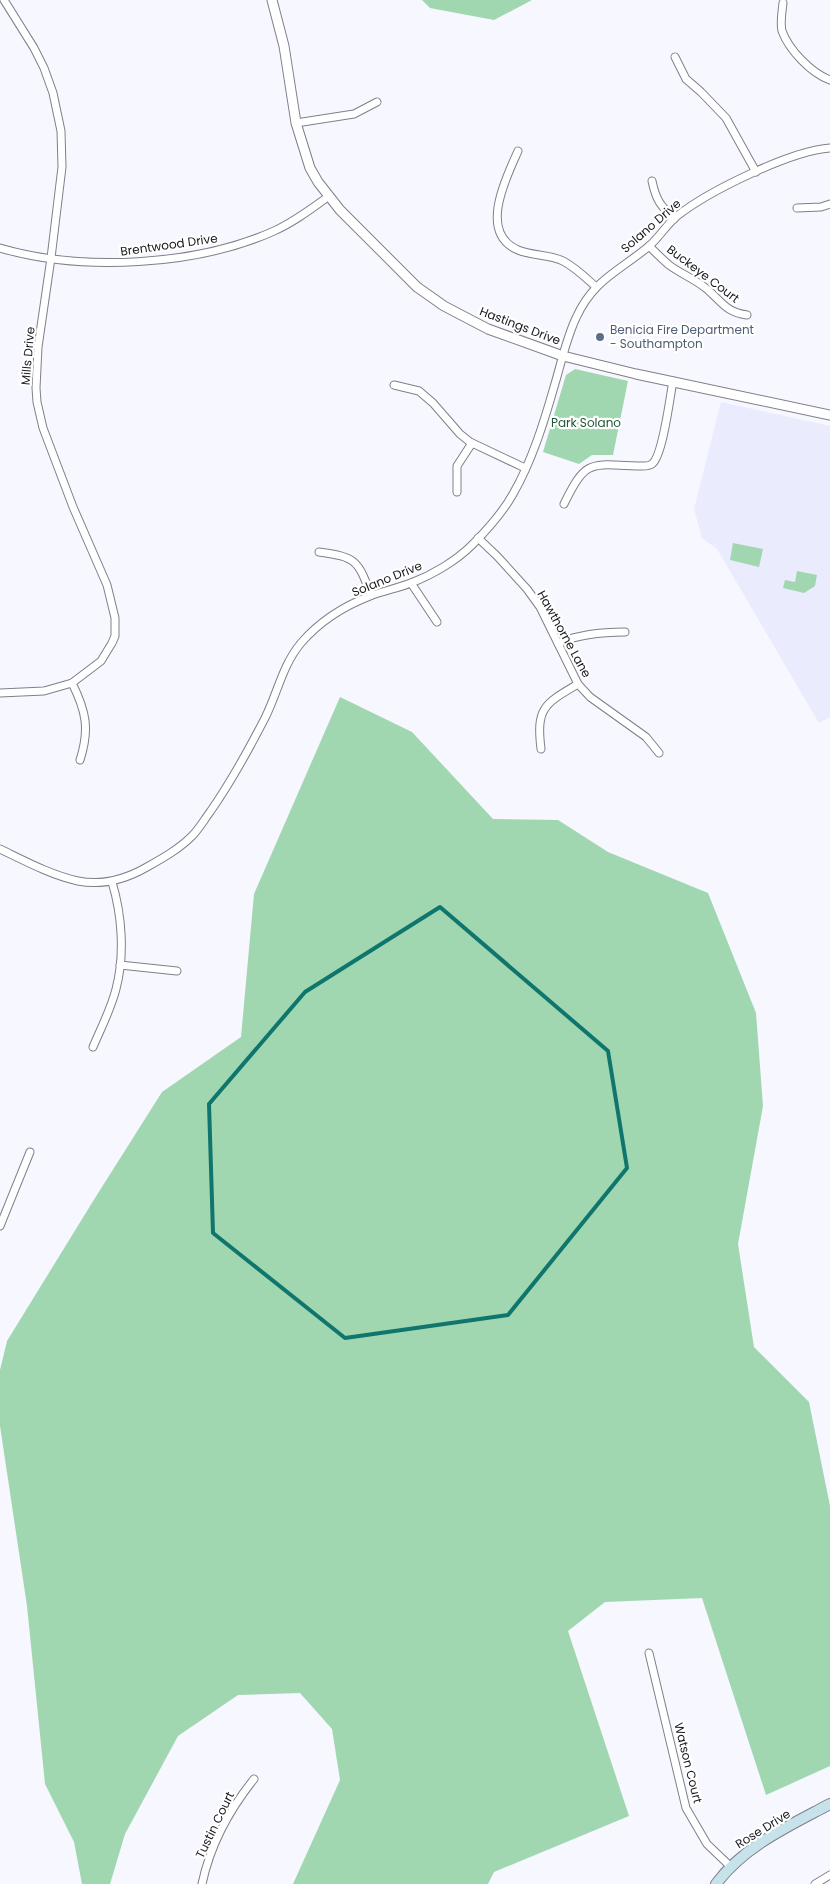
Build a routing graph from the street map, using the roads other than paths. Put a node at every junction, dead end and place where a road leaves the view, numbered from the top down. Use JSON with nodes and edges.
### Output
{"nodes":[{"id":1,"x":4,"y":0,"type":"edge"},
{"id":2,"x":272,"y":0,"type":"edge"},
{"id":3,"x":783,"y":4,"type":"dead end"},
{"id":4,"x":675,"y":57,"type":"dead end"},
{"id":5,"x":830,"y":80,"type":"edge"},
{"id":6,"x":377,"y":102,"type":"dead end"},
{"id":7,"x":296,"y":123,"type":"junction"},
{"id":8,"x":830,"y":148,"type":"edge"},
{"id":9,"x":518,"y":151,"type":"dead end"},
{"id":10,"x":756,"y":172,"type":"junction"},
{"id":11,"x":652,"y":180,"type":"dead end"},
{"id":12,"x":329,"y":196,"type":"junction"},
{"id":13,"x":830,"y":204,"type":"edge"},
{"id":14,"x":797,"y":208,"type":"dead end"},
{"id":15,"x":674,"y":219,"type":"junction"},
{"id":16,"x":649,"y":246,"type":"junction"},
{"id":17,"x":0,"y":248,"type":"edge"},
{"id":18,"x":51,"y":258,"type":"junction"},
{"id":19,"x":596,"y":287,"type":"junction"},
{"id":20,"x":746,"y":315,"type":"dead end"},
{"id":21,"x":563,"y":356,"type":"junction"},
{"id":22,"x":673,"y":381,"type":"junction"},
{"id":23,"x":394,"y":385,"type":"dead end"},
{"id":24,"x":830,"y":415,"type":"edge"},
{"id":25,"x":472,"y":443,"type":"junction"},
{"id":26,"x":525,"y":468,"type":"junction"},
{"id":27,"x":457,"y":492,"type":"dead end"},
{"id":28,"x":564,"y":504,"type":"dead end"},
{"id":29,"x":478,"y":538,"type":"junction"},
{"id":30,"x":319,"y":552,"type":"dead end"},
{"id":31,"x":411,"y":583,"type":"junction"},
{"id":32,"x":371,"y":596,"type":"junction"},
{"id":33,"x":437,"y":622,"type":"dead end"},
{"id":34,"x":625,"y":632,"type":"dead end"},
{"id":35,"x":558,"y":643,"type":"junction"},
{"id":36,"x":72,"y":683,"type":"junction"},
{"id":37,"x":578,"y":684,"type":"junction"},
{"id":38,"x":0,"y":693,"type":"edge"},
{"id":39,"x":542,"y":749,"type":"dead end"},
{"id":40,"x":659,"y":753,"type":"dead end"},
{"id":41,"x":80,"y":760,"type":"dead end"},
{"id":42,"x":0,"y":849,"type":"edge"},
{"id":43,"x":112,"y":882,"type":"junction"},
{"id":44,"x":120,"y":965,"type":"junction"},
{"id":45,"x":177,"y":971,"type":"dead end"},
{"id":46,"x":94,"y":1047,"type":"dead end"},
{"id":47,"x":30,"y":1152,"type":"dead end"},
{"id":48,"x":0,"y":1226,"type":"edge"},
{"id":49,"x":649,"y":1653,"type":"dead end"},
{"id":50,"x":254,"y":1779,"type":"dead end"},
{"id":51,"x":830,"y":1804,"type":"edge"},
{"id":52,"x":730,"y":1866,"type":"junction"},
{"id":53,"x":830,"y":1875,"type":"edge"},
{"id":54,"x":202,"y":1884,"type":"edge"},
{"id":55,"x":716,"y":1884,"type":"edge"},
{"id":56,"x":815,"y":1884,"type":"edge"}],
"edges":[{"from":1,"to":18,"type":"street","name":"Mills Drive"},
{"from":2,"to":7,"type":"street","name":"Hastings Drive"},
{"from":3,"to":5,"type":"street"},
{"from":4,"to":10,"type":"street"},
{"from":6,"to":7,"type":"street"},
{"from":7,"to":12,"type":"street","name":"Hastings Drive"},
{"from":8,"to":10,"type":"street","name":"Solano Drive"},
{"from":9,"to":19,"type":"street"},
{"from":10,"to":15,"type":"street","name":"Solano Drive"},
{"from":11,"to":15,"type":"street"},
{"from":12,"to":18,"type":"street","name":"Brentwood Drive"},
{"from":12,"to":21,"type":"street","name":"Hastings Drive"},
{"from":13,"to":14,"type":"street"},
{"from":15,"to":16,"type":"street","name":"Solano Drive"},
{"from":16,"to":19,"type":"street","name":"Solano Drive"},
{"from":16,"to":20,"type":"street","name":"Buckeye Court"},
{"from":17,"to":18,"type":"street","name":"Brentwood Drive"},
{"from":18,"to":36,"type":"street","name":"Mills Drive"},
{"from":19,"to":21,"type":"street","name":"Solano Drive"},
{"from":21,"to":22,"type":"street","name":"Hastings Drive"},
{"from":21,"to":26,"type":"street","name":"Solano Drive"},
{"from":22,"to":24,"type":"street","name":"Hastings Drive"},
{"from":22,"to":28,"type":"street"},
{"from":23,"to":25,"type":"street"},
{"from":25,"to":26,"type":"street"},
{"from":25,"to":27,"type":"street"},
{"from":26,"to":29,"type":"street","name":"Solano Drive"},
{"from":29,"to":31,"type":"street","name":"Solano Drive"},
{"from":29,"to":35,"type":"street","name":"Hawthorne Lane"},
{"from":30,"to":32,"type":"street"},
{"from":31,"to":32,"type":"street","name":"Solano Drive"},
{"from":31,"to":33,"type":"street"},
{"from":32,"to":43,"type":"street","name":"Solano Drive"},
{"from":34,"to":35,"type":"street"},
{"from":35,"to":37,"type":"street","name":"Hawthorne Lane"},
{"from":36,"to":38,"type":"street","name":"Mills Drive"},
{"from":36,"to":41,"type":"street"},
{"from":37,"to":39,"type":"street"},
{"from":37,"to":40,"type":"street","name":"Hawthorne Lane"},
{"from":42,"to":43,"type":"street","name":"Solano Drive"},
{"from":43,"to":44,"type":"street"},
{"from":44,"to":45,"type":"street"},
{"from":44,"to":46,"type":"street"},
{"from":47,"to":48,"type":"street"},
{"from":49,"to":52,"type":"street","name":"Watson Court"},
{"from":50,"to":54,"type":"street","name":"Tustin Court"},
{"from":51,"to":52,"type":"main road","name":"Rose Drive"},
{"from":52,"to":55,"type":"main road","name":"Rose Drive"},
{"from":53,"to":56,"type":"street"}]}
